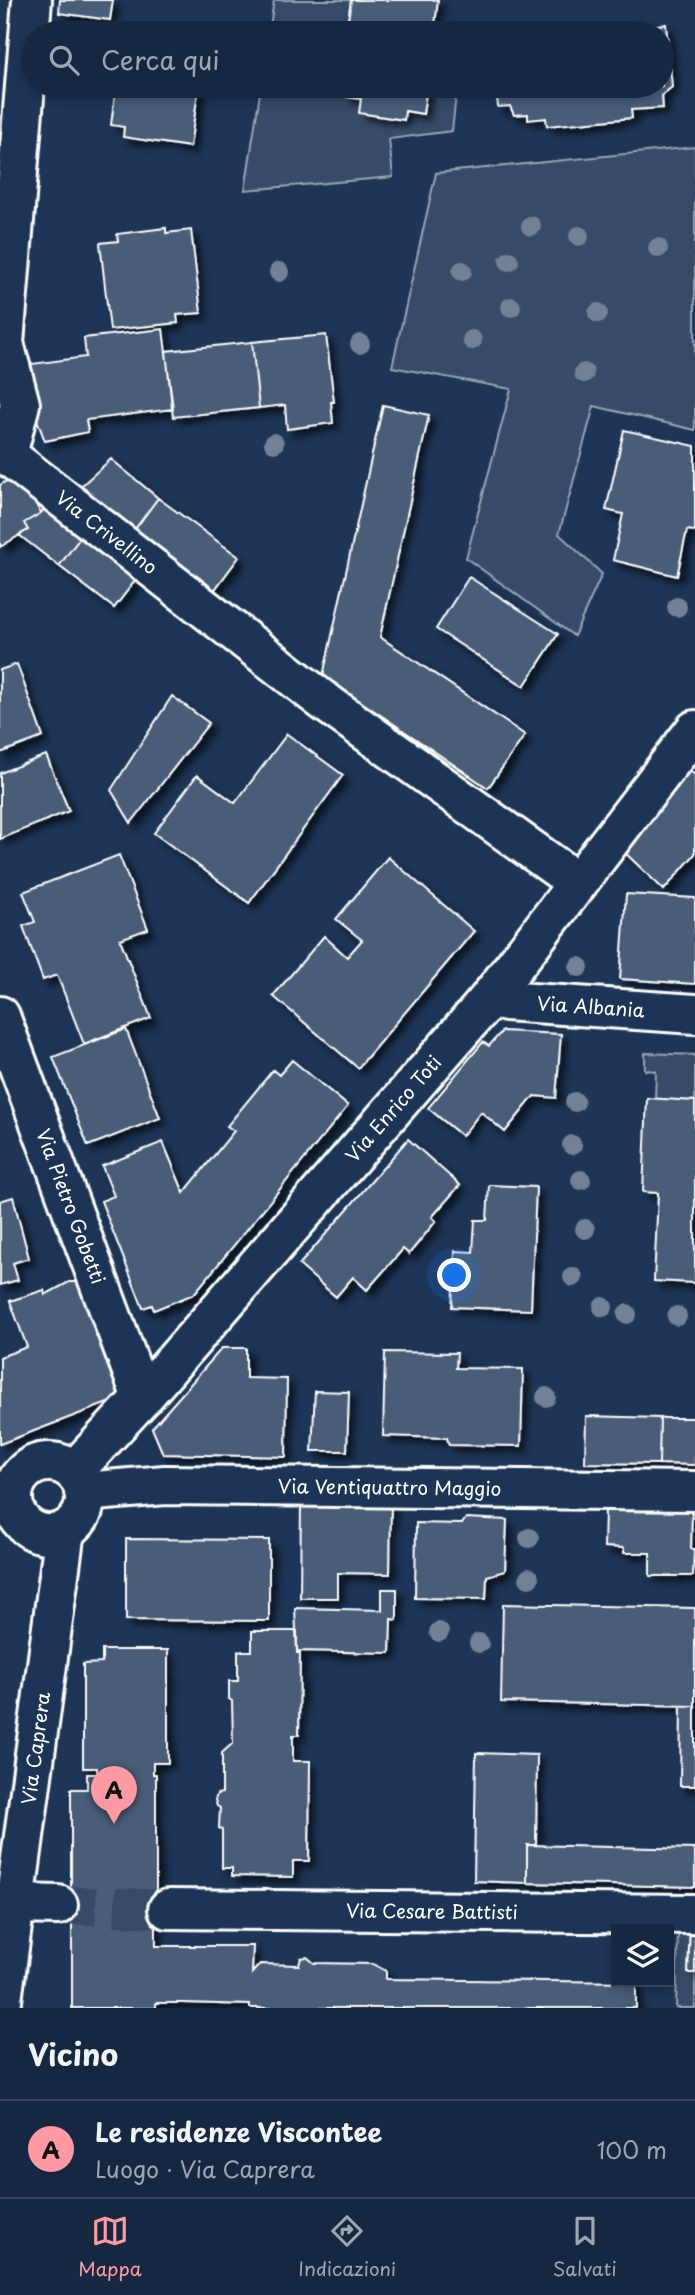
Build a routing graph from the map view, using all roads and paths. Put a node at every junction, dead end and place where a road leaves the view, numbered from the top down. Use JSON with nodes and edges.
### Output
{"nodes":[{"id":1,"x":32,"y":0,"type":"edge"},
{"id":2,"x":30,"y":21,"type":"edge"},
{"id":3,"x":24,"y":98,"type":"edge"},
{"id":4,"x":4,"y":457,"type":"edge"},
{"id":5,"x":695,"y":730,"type":"edge"},
{"id":6,"x":578,"y":883,"type":"junction"},
{"id":7,"x":488,"y":1000,"type":"junction"},
{"id":8,"x":695,"y":1014,"type":"edge"},
{"id":9,"x":0,"y":1016,"type":"edge"},
{"id":10,"x":142,"y":1398,"type":"junction"},
{"id":11,"x":79,"y":1481,"type":"junction"},
{"id":12,"x":7,"y":1487,"type":"edge"},
{"id":13,"x":695,"y":1491,"type":"edge"},
{"id":14,"x":65,"y":1530,"type":"junction"},
{"id":15,"x":16,"y":1903,"type":"junction"},
{"id":16,"x":58,"y":1905,"type":"tunnel mouth"},
{"id":17,"x":168,"y":1909,"type":"tunnel mouth"},
{"id":18,"x":695,"y":1914,"type":"edge"},
{"id":19,"x":1,"y":2008,"type":"edge"}],
"edges":[{"from":1,"to":2,"type":"street","name":"Via Crivellino"},
{"from":3,"to":4,"type":"street","name":"Via Crivellino"},
{"from":4,"to":6,"type":"street","name":"Via Crivellino"},
{"from":5,"to":6,"type":"street","name":"Via Enrico Toti"},
{"from":6,"to":7,"type":"street","name":"Via Enrico Toti"},
{"from":7,"to":8,"type":"street","name":"Via Albania"},
{"from":7,"to":10,"type":"street","name":"Via Enrico Toti"},
{"from":9,"to":10,"type":"street","name":"Via Pietro Gobetti"},
{"from":10,"to":11,"type":"street","name":"Via Enrico Toti"},
{"from":11,"to":12,"type":"street"},
{"from":11,"to":13,"type":"street","name":"Via Ventiquattro Maggio"},
{"from":11,"to":14,"type":"street"},
{"from":12,"to":14,"type":"street"},
{"from":14,"to":15,"type":"street","name":"Via Caprera"},
{"from":15,"to":16,"type":"street"},
{"from":15,"to":19,"type":"street","name":"Via Caprera"},
{"from":17,"to":18,"type":"street","name":"Via Cesare Battisti"}]}
